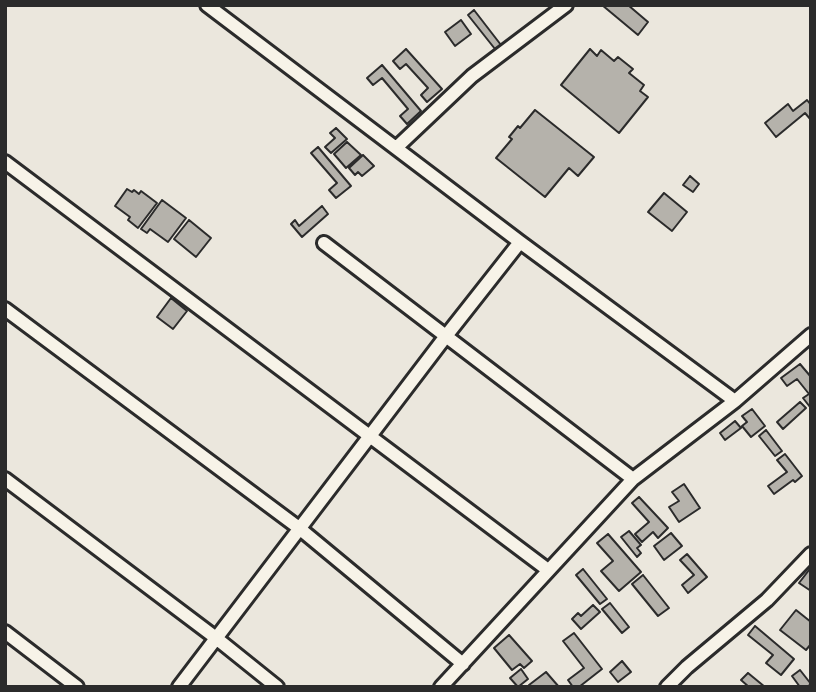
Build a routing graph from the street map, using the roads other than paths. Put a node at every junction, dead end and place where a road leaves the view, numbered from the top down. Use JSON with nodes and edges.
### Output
{"nodes":[{"id":1,"x":207,"y":5,"type":"edge"},
{"id":2,"x":566,"y":5,"type":"edge"},
{"id":3,"x":396,"y":148,"type":"junction"},
{"id":4,"x":5,"y":162,"type":"edge"},
{"id":5,"x":520,"y":242,"type":"junction"},
{"id":6,"x":324,"y":243,"type":"dead end"},
{"id":7,"x":5,"y":309,"type":"edge"},
{"id":8,"x":811,"y":335,"type":"edge"},
{"id":9,"x":446,"y":336,"type":"junction"},
{"id":10,"x":735,"y":401,"type":"junction"},
{"id":11,"x":369,"y":436,"type":"junction"},
{"id":12,"x":5,"y":478,"type":"edge"},
{"id":13,"x":633,"y":479,"type":"junction"},
{"id":14,"x":299,"y":528,"type":"junction"},
{"id":15,"x":811,"y":554,"type":"edge"},
{"id":16,"x":548,"y":570,"type":"junction"},
{"id":17,"x":5,"y":632,"type":"edge"},
{"id":18,"x":216,"y":638,"type":"junction"},
{"id":19,"x":463,"y":664,"type":"junction"},
{"id":20,"x":77,"y":687,"type":"edge"},
{"id":21,"x":180,"y":687,"type":"edge"},
{"id":22,"x":277,"y":687,"type":"edge"},
{"id":23,"x":441,"y":687,"type":"edge"},
{"id":24,"x":667,"y":687,"type":"edge"}],
"edges":[{"from":1,"to":3,"type":"street"},
{"from":2,"to":3,"type":"street"},
{"from":3,"to":5,"type":"street"},
{"from":4,"to":11,"type":"street"},
{"from":5,"to":9,"type":"street"},
{"from":5,"to":10,"type":"street"},
{"from":6,"to":9,"type":"street"},
{"from":7,"to":14,"type":"street"},
{"from":8,"to":10,"type":"street"},
{"from":9,"to":11,"type":"street"},
{"from":9,"to":13,"type":"street"},
{"from":10,"to":13,"type":"street"},
{"from":11,"to":14,"type":"street"},
{"from":11,"to":16,"type":"street"},
{"from":12,"to":18,"type":"street"},
{"from":13,"to":16,"type":"street"},
{"from":14,"to":18,"type":"street"},
{"from":14,"to":19,"type":"street"},
{"from":15,"to":24,"type":"street"},
{"from":16,"to":19,"type":"street"},
{"from":17,"to":20,"type":"street"},
{"from":18,"to":21,"type":"street"},
{"from":18,"to":22,"type":"street"},
{"from":19,"to":23,"type":"street"}]}
